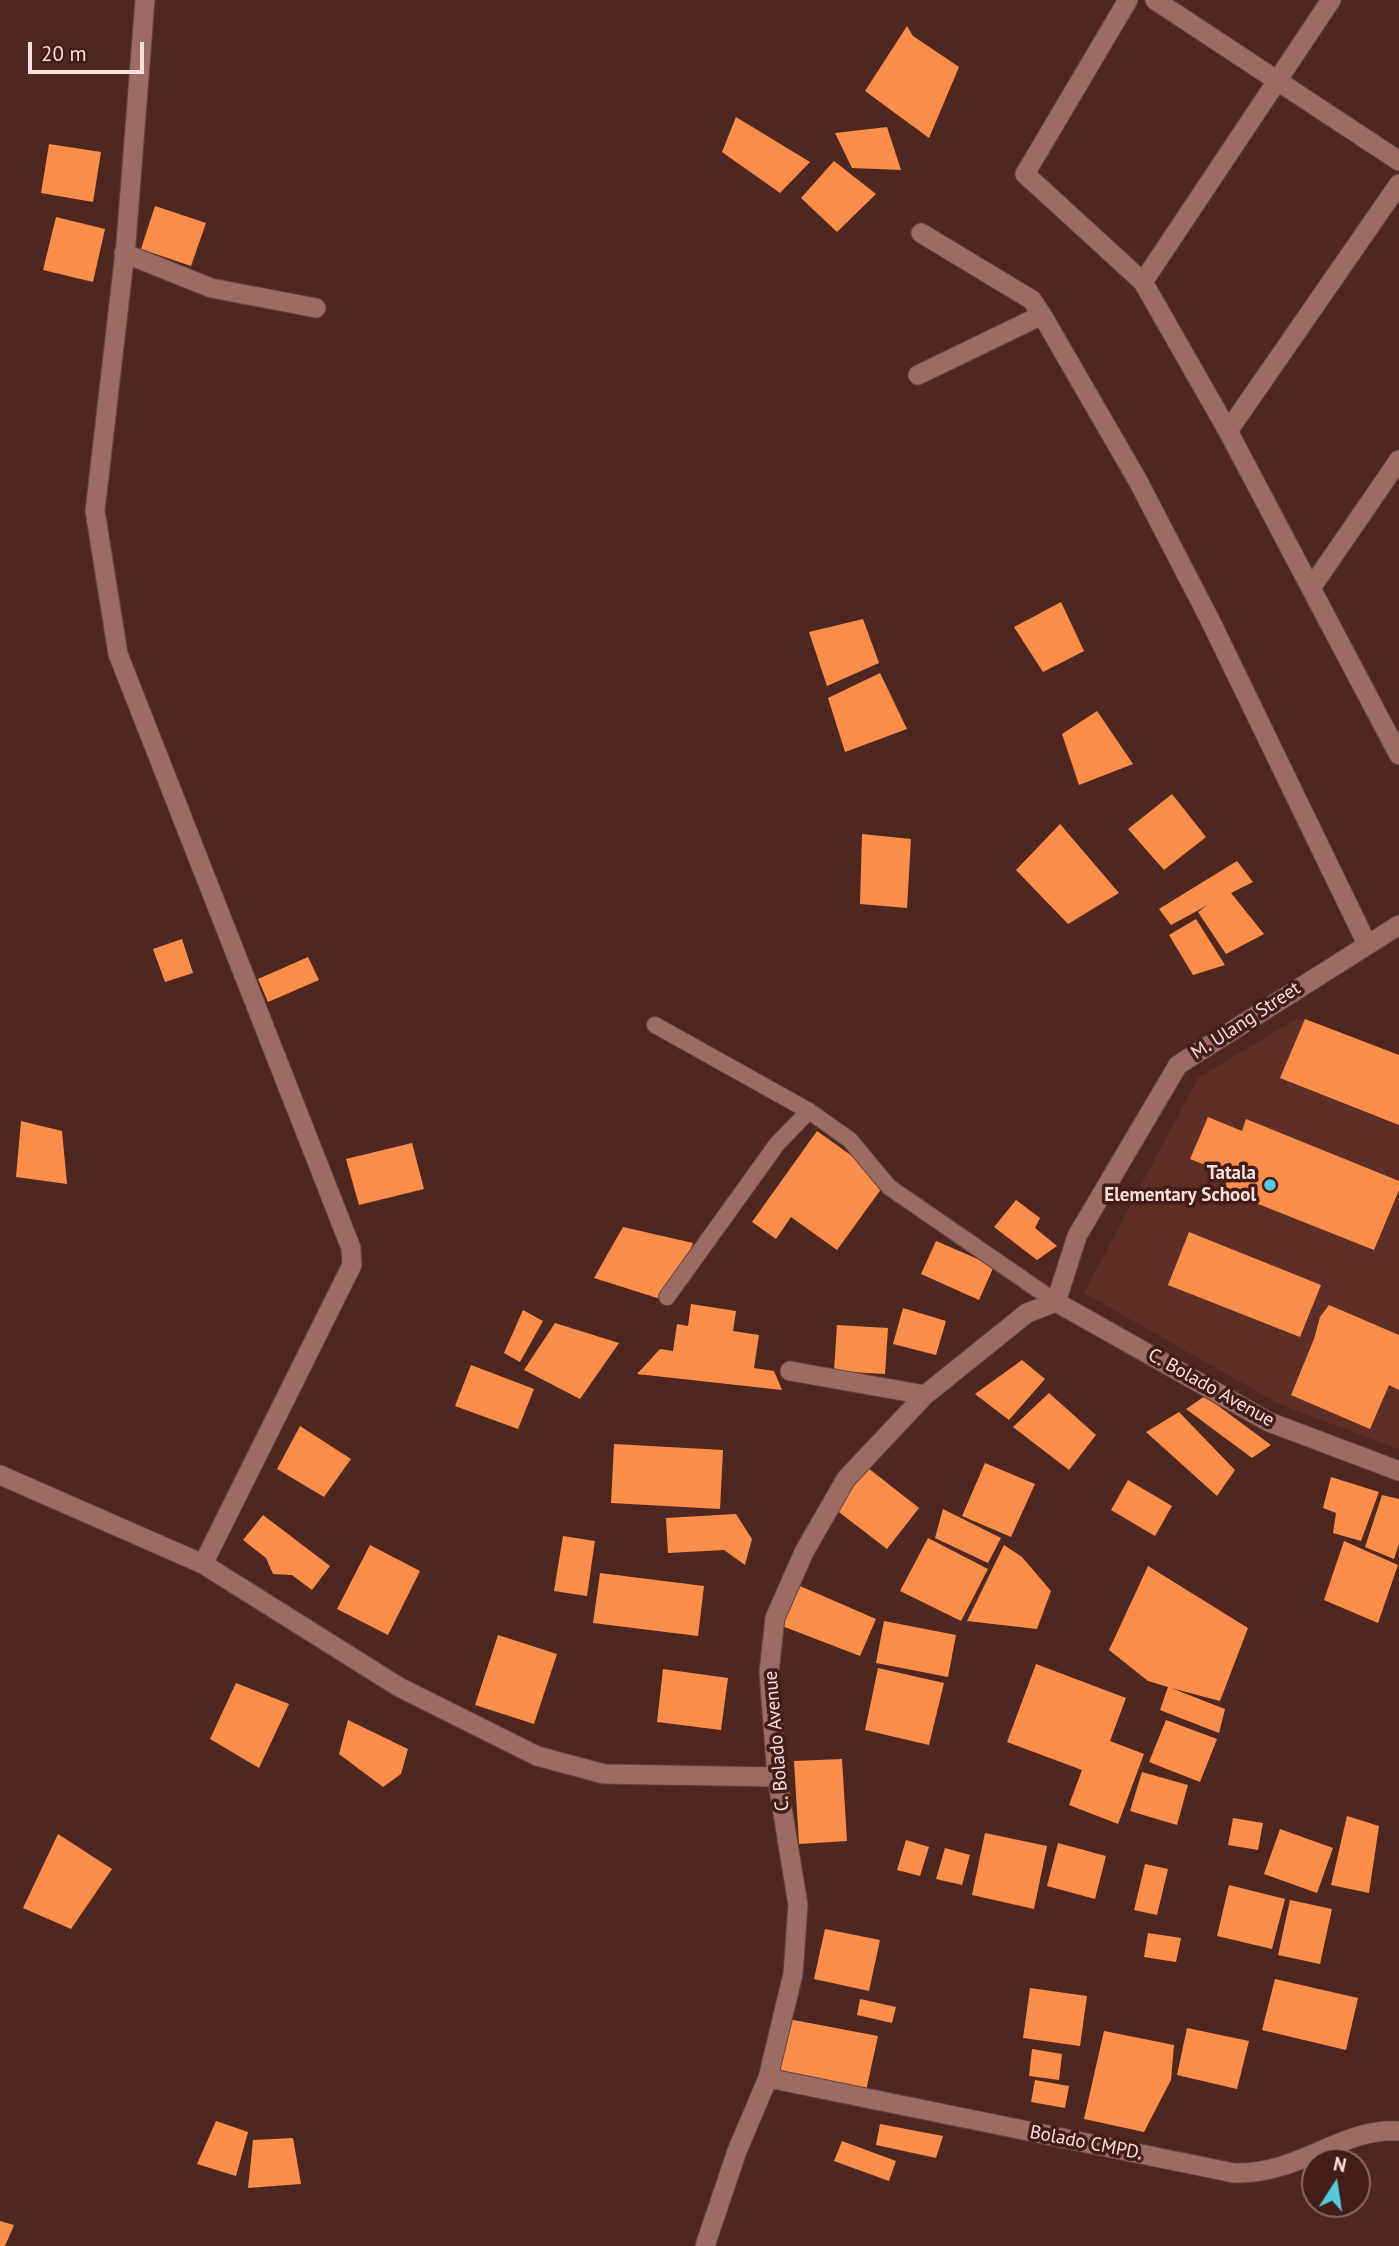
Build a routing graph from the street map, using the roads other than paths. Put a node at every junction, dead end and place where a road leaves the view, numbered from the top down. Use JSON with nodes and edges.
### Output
{"nodes":[{"id":1,"x":145,"y":0,"type":"edge"},
{"id":2,"x":1128,"y":0,"type":"edge"},
{"id":3,"x":1156,"y":0,"type":"edge"},
{"id":4,"x":1331,"y":0,"type":"edge"},
{"id":5,"x":1278,"y":81,"type":"junction"},
{"id":6,"x":1399,"y":161,"type":"edge"},
{"id":7,"x":1399,"y":184,"type":"edge"},
{"id":8,"x":921,"y":233,"type":"dead end"},
{"id":9,"x":124,"y":253,"type":"junction"},
{"id":10,"x":1143,"y":282,"type":"junction"},
{"id":11,"x":316,"y":309,"type":"dead end"},
{"id":12,"x":1042,"y":315,"type":"junction"},
{"id":13,"x":918,"y":375,"type":"dead end"},
{"id":14,"x":1227,"y":431,"type":"junction"},
{"id":15,"x":1399,"y":460,"type":"edge"},
{"id":16,"x":1311,"y":588,"type":"junction"},
{"id":17,"x":1393,"y":726,"type":"edge"},
{"id":18,"x":1399,"y":755,"type":"edge"},
{"id":19,"x":1399,"y":925,"type":"edge"},
{"id":20,"x":1367,"y":944,"type":"junction"},
{"id":21,"x":655,"y":1025,"type":"dead end"},
{"id":22,"x":809,"y":1111,"type":"junction"},
{"id":23,"x":667,"y":1297,"type":"dead end"},
{"id":24,"x":1056,"y":1302,"type":"junction"},
{"id":25,"x":790,"y":1371,"type":"dead end"},
{"id":26,"x":925,"y":1395,"type":"junction"},
{"id":27,"x":1399,"y":1471,"type":"edge"},
{"id":28,"x":0,"y":1475,"type":"edge"},
{"id":29,"x":203,"y":1564,"type":"junction"},
{"id":30,"x":777,"y":1777,"type":"junction"},
{"id":31,"x":768,"y":2078,"type":"junction"},
{"id":32,"x":1399,"y":2131,"type":"edge"},
{"id":33,"x":705,"y":2246,"type":"edge"}],
"edges":[{"from":1,"to":9,"type":"street"},
{"from":2,"to":10,"type":"street"},
{"from":3,"to":5,"type":"street"},
{"from":4,"to":5,"type":"street"},
{"from":5,"to":6,"type":"street"},
{"from":5,"to":10,"type":"street"},
{"from":7,"to":14,"type":"street"},
{"from":8,"to":12,"type":"street"},
{"from":9,"to":11,"type":"street"},
{"from":9,"to":29,"type":"street"},
{"from":10,"to":14,"type":"street"},
{"from":12,"to":13,"type":"street"},
{"from":12,"to":20,"type":"street"},
{"from":14,"to":16,"type":"street"},
{"from":15,"to":16,"type":"street"},
{"from":16,"to":17,"type":"street"},
{"from":17,"to":18,"type":"street"},
{"from":19,"to":20,"type":"street","name":"M. Ulang Street"},
{"from":20,"to":24,"type":"street","name":"M. Ulang Street"},
{"from":21,"to":22,"type":"lane"},
{"from":22,"to":23,"type":"lane"},
{"from":22,"to":24,"type":"lane"},
{"from":24,"to":26,"type":"street","name":"C. Bolado Avenue"},
{"from":24,"to":27,"type":"street","name":"C. Bolado Avenue"},
{"from":25,"to":26,"type":"street"},
{"from":26,"to":30,"type":"street","name":"C. Bolado Avenue"},
{"from":28,"to":29,"type":"street"},
{"from":29,"to":30,"type":"street"},
{"from":30,"to":31,"type":"street","name":"C. Bolado Avenue"},
{"from":31,"to":32,"type":"street","name":"Bolado CMPD."},
{"from":31,"to":33,"type":"street","name":"C. Bolado Avenue"}]}
